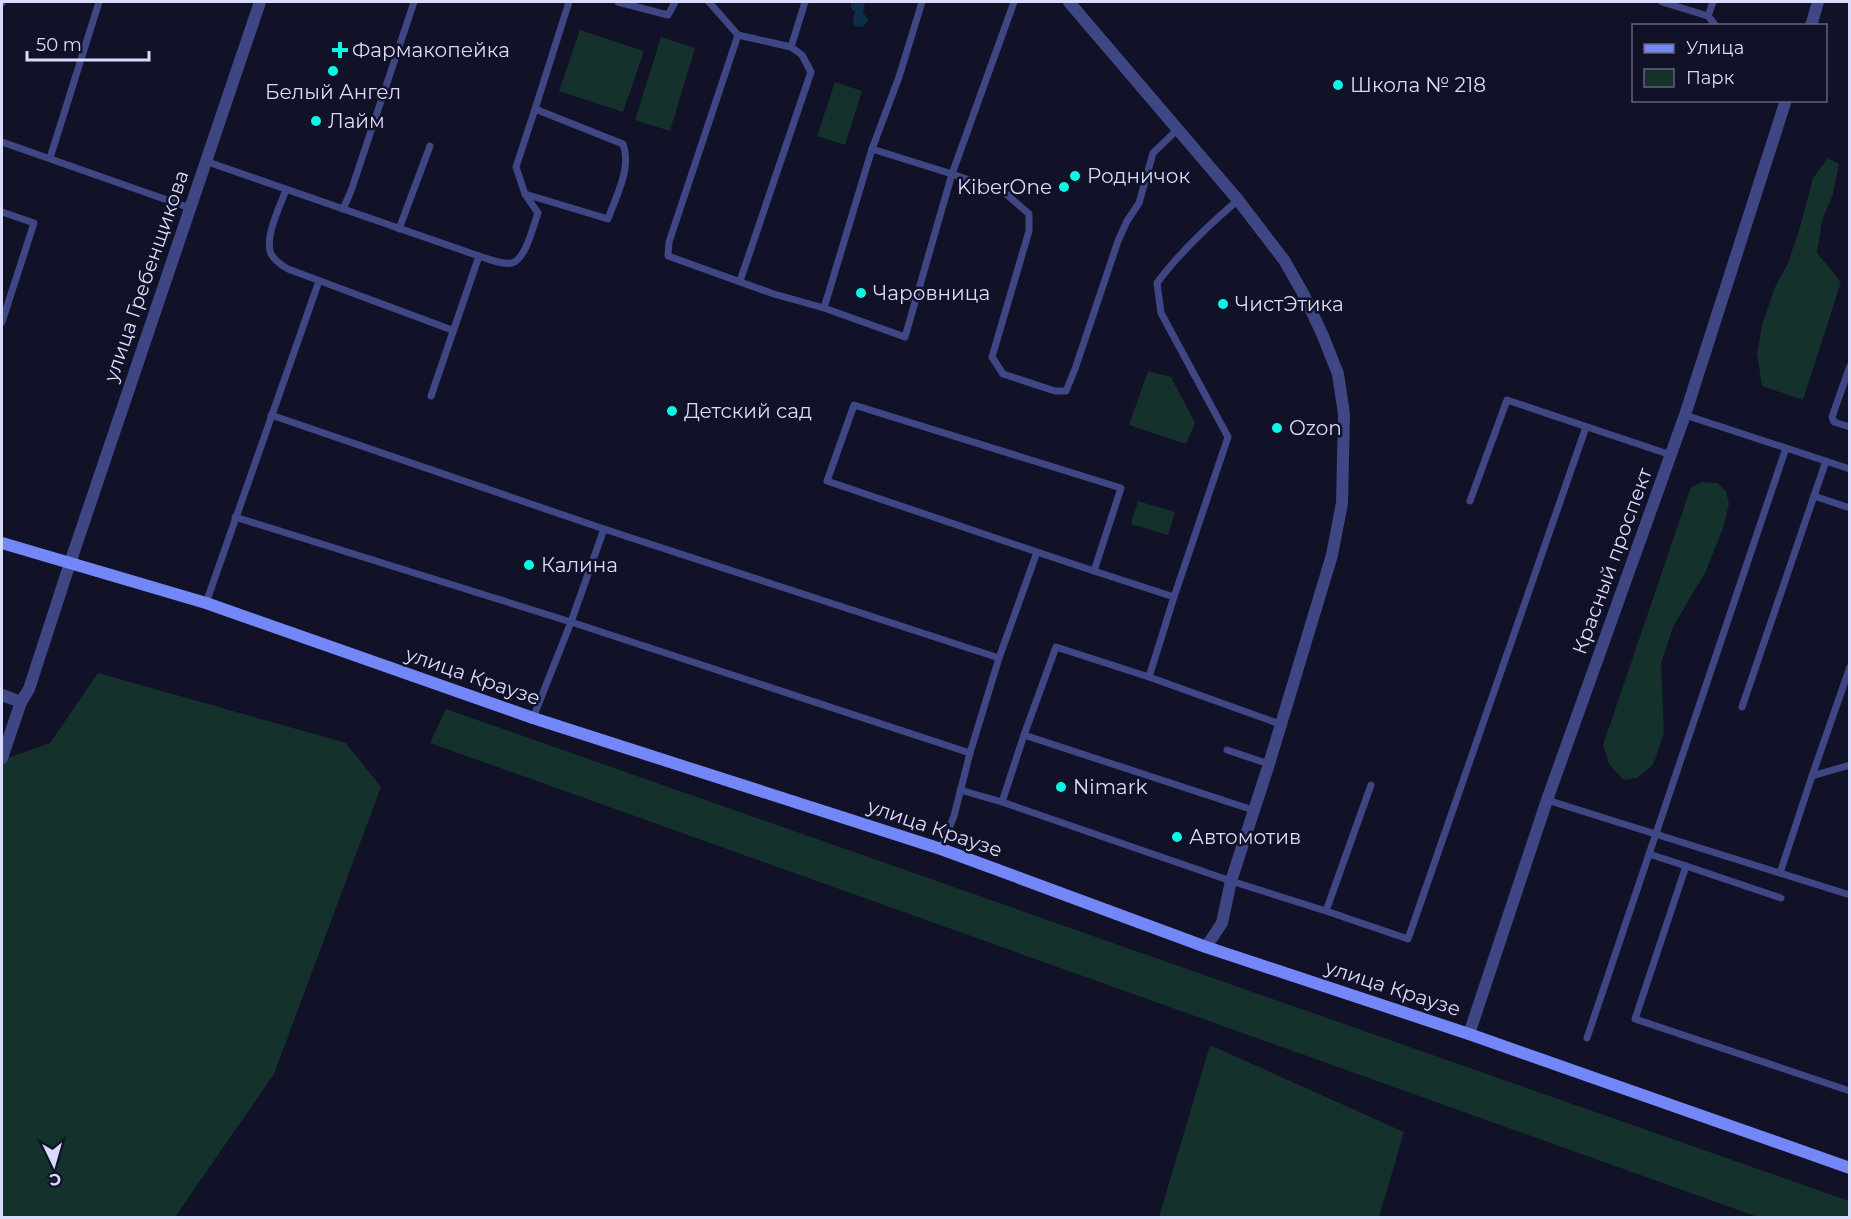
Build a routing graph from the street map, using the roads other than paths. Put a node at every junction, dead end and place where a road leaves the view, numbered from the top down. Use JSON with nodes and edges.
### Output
{"nodes":[{"id":1,"x":99,"y":2,"type":"edge"},
{"id":2,"x":260,"y":2,"type":"edge"},
{"id":3,"x":414,"y":2,"type":"edge"},
{"id":4,"x":569,"y":2,"type":"edge"},
{"id":5,"x":618,"y":2,"type":"edge"},
{"id":6,"x":675,"y":2,"type":"edge"},
{"id":7,"x":709,"y":2,"type":"edge"},
{"id":8,"x":805,"y":2,"type":"edge"},
{"id":9,"x":922,"y":2,"type":"edge"},
{"id":10,"x":1014,"y":2,"type":"edge"},
{"id":11,"x":1069,"y":2,"type":"edge"},
{"id":12,"x":1662,"y":2,"type":"edge"},
{"id":13,"x":1713,"y":2,"type":"edge"},
{"id":14,"x":1818,"y":2,"type":"edge"},
{"id":15,"x":716,"y":5,"type":"edge"},
{"id":16,"x":1708,"y":16,"type":"junction"},
{"id":17,"x":1714,"y":24,"type":"edge"},
{"id":18,"x":1811,"y":24,"type":"edge"},
{"id":19,"x":738,"y":35,"type":"junction"},
{"id":20,"x":791,"y":47,"type":"junction"},
{"id":21,"x":1785,"y":102,"type":"edge"},
{"id":22,"x":535,"y":109,"type":"junction"},
{"id":23,"x":1178,"y":129,"type":"junction"},
{"id":24,"x":2,"y":142,"type":"edge"},
{"id":25,"x":430,"y":146,"type":"dead end"},
{"id":26,"x":872,"y":149,"type":"junction"},
{"id":27,"x":50,"y":158,"type":"junction"},
{"id":28,"x":205,"y":161,"type":"junction"},
{"id":29,"x":952,"y":174,"type":"junction"},
{"id":30,"x":286,"y":190,"type":"junction"},
{"id":31,"x":525,"y":194,"type":"junction"},
{"id":32,"x":1238,"y":200,"type":"junction"},
{"id":33,"x":190,"y":208,"type":"junction"},
{"id":34,"x":343,"y":209,"type":"junction"},
{"id":35,"x":2,"y":212,"type":"edge"},
{"id":36,"x":399,"y":229,"type":"junction"},
{"id":37,"x":479,"y":256,"type":"junction"},
{"id":38,"x":319,"y":281,"type":"junction"},
{"id":39,"x":740,"y":281,"type":"junction"},
{"id":40,"x":824,"y":308,"type":"junction"},
{"id":41,"x":2,"y":322,"type":"edge"},
{"id":42,"x":452,"y":330,"type":"junction"},
{"id":43,"x":1850,"y":366,"type":"edge"},
{"id":44,"x":431,"y":396,"type":"dead end"},
{"id":45,"x":271,"y":415,"type":"junction"},
{"id":46,"x":1685,"y":415,"type":"junction"},
{"id":47,"x":1587,"y":427,"type":"junction"},
{"id":48,"x":1850,"y":427,"type":"edge"},
{"id":49,"x":1786,"y":448,"type":"junction"},
{"id":50,"x":1671,"y":455,"type":"junction"},
{"id":51,"x":1826,"y":461,"type":"junction"},
{"id":52,"x":1850,"y":469,"type":"edge"},
{"id":53,"x":1814,"y":496,"type":"junction"},
{"id":54,"x":1470,"y":501,"type":"dead end"},
{"id":55,"x":1850,"y":508,"type":"edge"},
{"id":56,"x":235,"y":517,"type":"junction"},
{"id":57,"x":604,"y":529,"type":"junction"},
{"id":58,"x":2,"y":543,"type":"edge"},
{"id":59,"x":1037,"y":552,"type":"junction"},
{"id":60,"x":70,"y":562,"type":"junction"},
{"id":61,"x":1094,"y":571,"type":"junction"},
{"id":62,"x":1174,"y":597,"type":"junction"},
{"id":63,"x":206,"y":603,"type":"junction"},
{"id":64,"x":571,"y":622,"type":"junction"},
{"id":65,"x":999,"y":658,"type":"junction"},
{"id":66,"x":1850,"y":667,"type":"edge"},
{"id":67,"x":1149,"y":677,"type":"junction"},
{"id":68,"x":2,"y":695,"type":"edge"},
{"id":69,"x":21,"y":702,"type":"junction"},
{"id":70,"x":1742,"y":707,"type":"dead end"},
{"id":71,"x":533,"y":718,"type":"junction"},
{"id":72,"x":1280,"y":724,"type":"junction"},
{"id":73,"x":1024,"y":735,"type":"junction"},
{"id":74,"x":1227,"y":750,"type":"dead end"},
{"id":75,"x":970,"y":753,"type":"junction"},
{"id":76,"x":2,"y":758,"type":"edge"},
{"id":77,"x":1269,"y":764,"type":"junction"},
{"id":78,"x":1850,"y":765,"type":"edge"},
{"id":79,"x":1812,"y":776,"type":"junction"},
{"id":80,"x":1371,"y":785,"type":"dead end"},
{"id":81,"x":960,"y":790,"type":"junction"},
{"id":82,"x":1547,"y":800,"type":"junction"},
{"id":83,"x":1002,"y":802,"type":"junction"},
{"id":84,"x":1253,"y":810,"type":"junction"},
{"id":85,"x":1655,"y":834,"type":"junction"},
{"id":86,"x":941,"y":849,"type":"junction"},
{"id":87,"x":1649,"y":854,"type":"junction"},
{"id":88,"x":1686,"y":866,"type":"junction"},
{"id":89,"x":1780,"y":873,"type":"junction"},
{"id":90,"x":1231,"y":881,"type":"junction"},
{"id":91,"x":1850,"y":895,"type":"edge"},
{"id":92,"x":1781,"y":898,"type":"dead end"},
{"id":93,"x":1326,"y":911,"type":"junction"},
{"id":94,"x":1206,"y":946,"type":"junction"},
{"id":95,"x":1469,"y":1034,"type":"junction"},
{"id":96,"x":1587,"y":1038,"type":"dead end"},
{"id":97,"x":1850,"y":1091,"type":"edge"},
{"id":98,"x":1850,"y":1168,"type":"edge"}],
"edges":[{"from":1,"to":27,"type":"lane"},
{"from":2,"to":28,"type":"street","name":"улица Гребенщикова"},
{"from":3,"to":34,"type":"lane"},
{"from":4,"to":22,"type":"lane"},
{"from":5,"to":6,"type":"lane"},
{"from":7,"to":15,"type":"lane"},
{"from":8,"to":20,"type":"lane"},
{"from":9,"to":26,"type":"lane"},
{"from":10,"to":29,"type":"lane"},
{"from":11,"to":23,"type":"street"},
{"from":12,"to":16,"type":"lane"},
{"from":13,"to":16,"type":"lane"},
{"from":14,"to":18,"type":"street"},
{"from":15,"to":19,"type":"lane"},
{"from":16,"to":17,"type":"lane"},
{"from":19,"to":20,"type":"lane"},
{"from":19,"to":39,"type":"lane"},
{"from":20,"to":39,"type":"lane"},
{"from":21,"to":46,"type":"street","name":"Красный проспект"},
{"from":22,"to":31,"type":"lane"},
{"from":22,"to":31,"type":"lane"},
{"from":23,"to":29,"type":"lane"},
{"from":23,"to":32,"type":"street"},
{"from":24,"to":27,"type":"lane"},
{"from":25,"to":36,"type":"lane"},
{"from":26,"to":29,"type":"lane"},
{"from":26,"to":40,"type":"lane"},
{"from":27,"to":33,"type":"lane"},
{"from":28,"to":30,"type":"lane"},
{"from":28,"to":33,"type":"street","name":"улица Гребенщикова"},
{"from":29,"to":40,"type":"lane"},
{"from":30,"to":34,"type":"lane"},
{"from":30,"to":38,"type":"lane"},
{"from":31,"to":37,"type":"lane"},
{"from":32,"to":62,"type":"lane"},
{"from":32,"to":72,"type":"street"},
{"from":33,"to":60,"type":"street","name":"улица Гребенщикова"},
{"from":34,"to":36,"type":"lane"},
{"from":35,"to":41,"type":"lane"},
{"from":36,"to":37,"type":"lane"},
{"from":37,"to":42,"type":"lane"},
{"from":38,"to":42,"type":"lane"},
{"from":38,"to":45,"type":"lane"},
{"from":39,"to":40,"type":"lane"},
{"from":42,"to":44,"type":"lane"},
{"from":43,"to":48,"type":"lane"},
{"from":45,"to":56,"type":"lane"},
{"from":45,"to":57,"type":"lane"},
{"from":46,"to":49,"type":"lane"},
{"from":46,"to":50,"type":"street","name":"Красный проспект"},
{"from":47,"to":50,"type":"lane"},
{"from":47,"to":54,"type":"lane"},
{"from":47,"to":93,"type":"lane"},
{"from":49,"to":51,"type":"lane"},
{"from":49,"to":85,"type":"lane"},
{"from":50,"to":82,"type":"street","name":"Красный проспект"},
{"from":51,"to":52,"type":"lane"},
{"from":51,"to":53,"type":"lane"},
{"from":53,"to":55,"type":"lane"},
{"from":53,"to":70,"type":"lane"},
{"from":56,"to":63,"type":"lane"},
{"from":56,"to":64,"type":"lane"},
{"from":57,"to":64,"type":"lane"},
{"from":57,"to":65,"type":"lane"},
{"from":58,"to":60,"type":"main road","name":"улица Краузе"},
{"from":59,"to":61,"type":"lane"},
{"from":59,"to":61,"type":"lane"},
{"from":59,"to":65,"type":"lane"},
{"from":60,"to":63,"type":"main road","name":"улица Краузе"},
{"from":60,"to":69,"type":"street","name":"улица Гребенщикова"},
{"from":61,"to":62,"type":"lane"},
{"from":62,"to":67,"type":"lane"},
{"from":63,"to":71,"type":"main road","name":"улица Краузе"},
{"from":64,"to":71,"type":"lane"},
{"from":64,"to":75,"type":"lane"},
{"from":65,"to":75,"type":"lane"},
{"from":66,"to":79,"type":"lane"},
{"from":67,"to":72,"type":"lane"},
{"from":67,"to":73,"type":"lane"},
{"from":68,"to":69,"type":"street"},
{"from":69,"to":76,"type":"street","name":"улица Гребенщикова"},
{"from":71,"to":86,"type":"main road","name":"улица Краузе"},
{"from":72,"to":77,"type":"street"},
{"from":73,"to":83,"type":"lane"},
{"from":73,"to":84,"type":"lane"},
{"from":74,"to":77,"type":"lane"},
{"from":75,"to":81,"type":"lane"},
{"from":77,"to":84,"type":"street"},
{"from":78,"to":79,"type":"lane"},
{"from":79,"to":89,"type":"lane"},
{"from":80,"to":93,"type":"lane"},
{"from":81,"to":83,"type":"lane"},
{"from":81,"to":86,"type":"lane"},
{"from":82,"to":85,"type":"lane"},
{"from":82,"to":95,"type":"street","name":"Красный проспект"},
{"from":83,"to":90,"type":"lane"},
{"from":84,"to":90,"type":"street"},
{"from":85,"to":87,"type":"lane"},
{"from":85,"to":89,"type":"lane"},
{"from":86,"to":94,"type":"main road","name":"улица Краузе"},
{"from":87,"to":88,"type":"lane"},
{"from":87,"to":96,"type":"lane"},
{"from":88,"to":92,"type":"lane"},
{"from":88,"to":97,"type":"lane"},
{"from":89,"to":91,"type":"lane"},
{"from":90,"to":93,"type":"lane"},
{"from":90,"to":94,"type":"street"},
{"from":94,"to":95,"type":"main road","name":"улица Краузе"},
{"from":95,"to":98,"type":"main road","name":"улица Краузе"}]}
